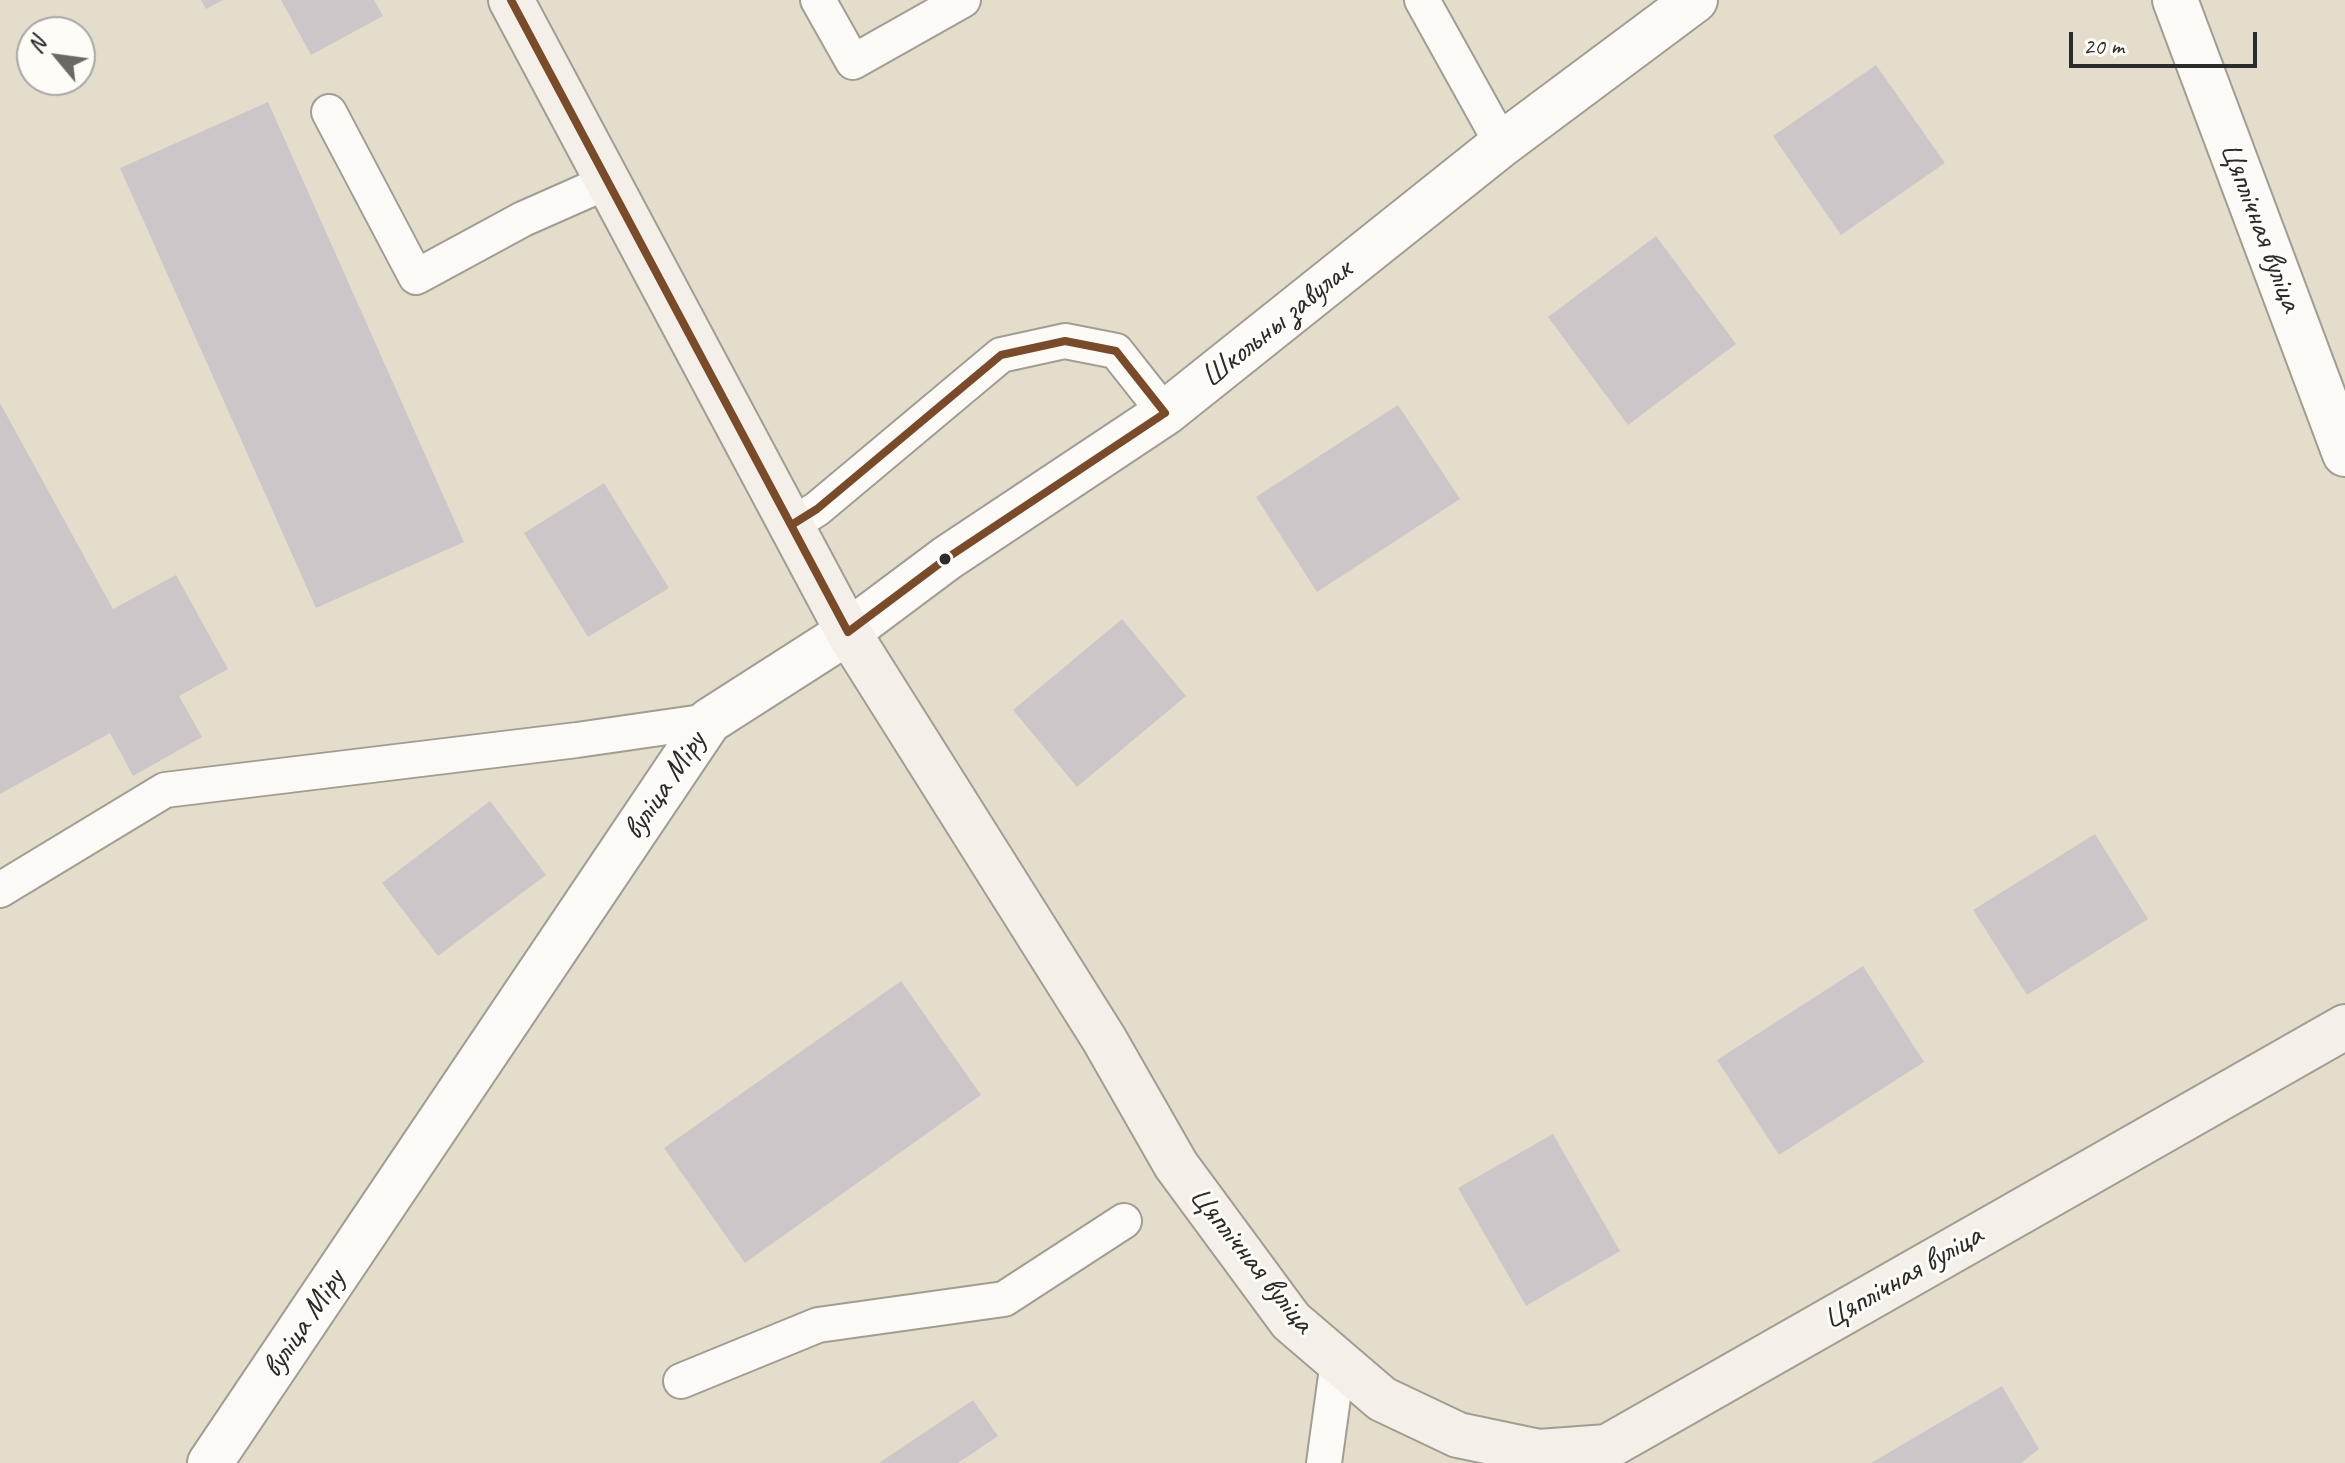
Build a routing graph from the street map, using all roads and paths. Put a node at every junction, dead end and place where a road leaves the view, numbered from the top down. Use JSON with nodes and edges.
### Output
{"nodes":[{"id":1,"x":511,"y":0,"type":"edge"},
{"id":2,"x":818,"y":0,"type":"edge"},
{"id":3,"x":963,"y":0,"type":"edge"},
{"id":4,"x":1422,"y":0,"type":"edge"},
{"id":5,"x":1695,"y":0,"type":"edge"},
{"id":6,"x":2175,"y":0,"type":"edge"},
{"id":7,"x":329,"y":112,"type":"dead end"},
{"id":8,"x":1502,"y":144,"type":"junction"},
{"id":9,"x":609,"y":181,"type":"junction"},
{"id":10,"x":1165,"y":413,"type":"junction"},
{"id":11,"x":2345,"y":454,"type":"edge"},
{"id":12,"x":793,"y":524,"type":"junction"},
{"id":13,"x":848,"y":632,"type":"junction"},
{"id":14,"x":709,"y":721,"type":"junction"},
{"id":15,"x":0,"y":890,"type":"edge"},
{"id":16,"x":2345,"y":1027,"type":"edge"},
{"id":17,"x":1124,"y":1221,"type":"dead end"},
{"id":18,"x":1338,"y":1361,"type":"junction"},
{"id":19,"x":681,"y":1381,"type":"dead end"},
{"id":20,"x":1612,"y":1455,"type":"edge"},
{"id":21,"x":210,"y":1463,"type":"edge"},
{"id":22,"x":1324,"y":1463,"type":"edge"}],
"edges":[{"from":1,"to":9,"type":"street"},
{"from":2,"to":3,"type":"lane"},
{"from":4,"to":8,"type":"lane"},
{"from":5,"to":8,"type":"street","name":"Школьны завулак"},
{"from":6,"to":11,"type":"street","name":"Цяплічная вуліца"},
{"from":7,"to":9,"type":"lane"},
{"from":8,"to":10,"type":"street","name":"Школьны завулак"},
{"from":9,"to":12,"type":"street"},
{"from":10,"to":12,"type":"lane"},
{"from":10,"to":13,"type":"street","name":"Школьны завулак"},
{"from":12,"to":13,"type":"street"},
{"from":13,"to":14,"type":"street","name":"вуліца Міру"},
{"from":13,"to":18,"type":"street","name":"Цяплічная вуліца"},
{"from":14,"to":15,"type":"lane"},
{"from":14,"to":21,"type":"street","name":"вуліца Міру"},
{"from":16,"to":20,"type":"street","name":"Цяплічная вуліца"},
{"from":17,"to":19,"type":"lane"},
{"from":18,"to":20,"type":"street","name":"Цяплічная вуліца"},
{"from":18,"to":22,"type":"lane"}]}
